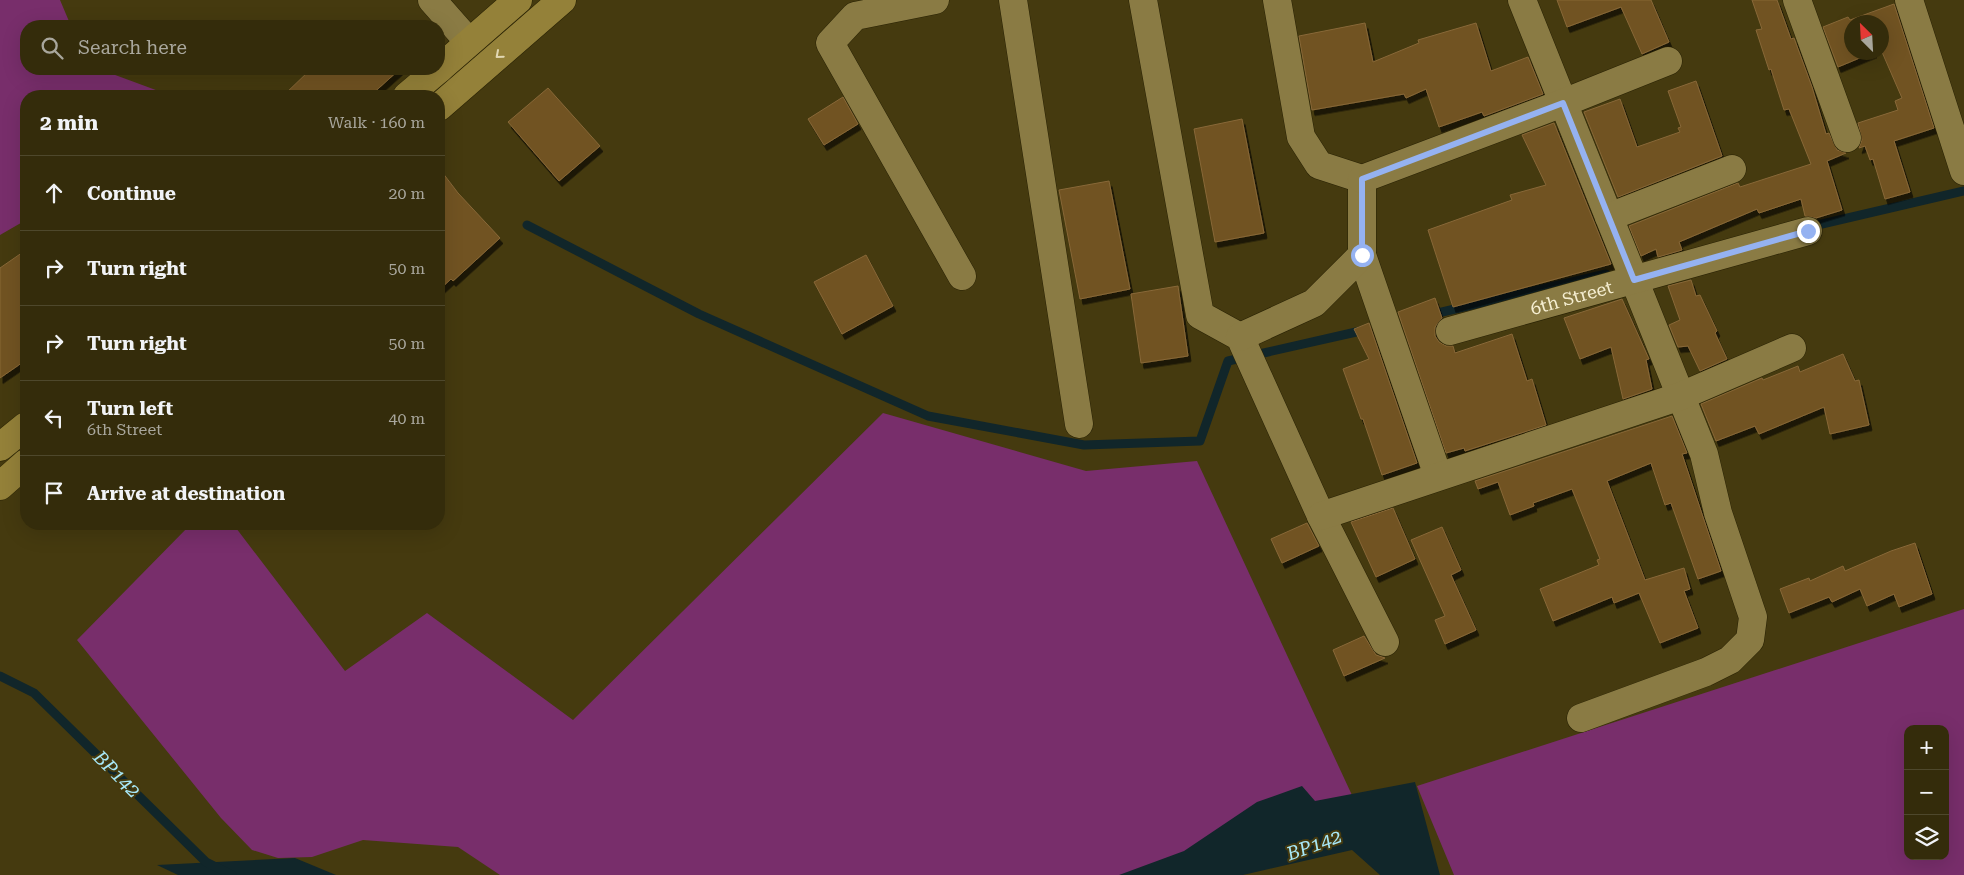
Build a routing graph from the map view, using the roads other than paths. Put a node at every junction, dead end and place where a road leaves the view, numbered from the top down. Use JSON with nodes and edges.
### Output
{"nodes":[{"id":1,"x":432,"y":0,"type":"edge"},
{"id":2,"x":562,"y":0,"type":"edge"},
{"id":3,"x":934,"y":0,"type":"edge"},
{"id":4,"x":1013,"y":0,"type":"edge"},
{"id":5,"x":1143,"y":0,"type":"edge"},
{"id":6,"x":1276,"y":0,"type":"edge"},
{"id":7,"x":1522,"y":0,"type":"edge"},
{"id":8,"x":1797,"y":0,"type":"edge"},
{"id":9,"x":1909,"y":0,"type":"edge"},
{"id":10,"x":510,"y":7,"type":"edge"},
{"id":11,"x":522,"y":35,"type":"junction"},
{"id":12,"x":469,"y":42,"type":"junction"},
{"id":13,"x":1668,"y":60,"type":"dead end"},
{"id":14,"x":445,"y":64,"type":"edge"},
{"id":15,"x":432,"y":75,"type":"edge"},
{"id":16,"x":414,"y":90,"type":"edge"},
{"id":17,"x":445,"y":102,"type":"edge"},
{"id":18,"x":1563,"y":103,"type":"junction"},
{"id":19,"x":1847,"y":138,"type":"dead end"},
{"id":20,"x":1732,"y":169,"type":"dead end"},
{"id":21,"x":1964,"y":171,"type":"edge"},
{"id":22,"x":1362,"y":179,"type":"junction"},
{"id":23,"x":1608,"y":216,"type":"junction"},
{"id":24,"x":1808,"y":231,"type":"dead end"},
{"id":25,"x":1362,"y":255,"type":"junction"},
{"id":26,"x":962,"y":276,"type":"dead end"},
{"id":27,"x":1634,"y":280,"type":"junction"},
{"id":28,"x":1450,"y":331,"type":"dead end"},
{"id":29,"x":1240,"y":337,"type":"junction"},
{"id":30,"x":1792,"y":348,"type":"dead end"},
{"id":31,"x":1681,"y":396,"type":"junction"},
{"id":32,"x":1079,"y":424,"type":"dead end"},
{"id":33,"x":20,"y":431,"type":"edge"},
{"id":34,"x":0,"y":447,"type":"edge"},
{"id":35,"x":20,"y":468,"type":"edge"},
{"id":36,"x":1438,"y":476,"type":"junction"},
{"id":37,"x":0,"y":486,"type":"edge"},
{"id":38,"x":1321,"y":516,"type":"junction"},
{"id":39,"x":1385,"y":642,"type":"dead end"},
{"id":40,"x":1581,"y":718,"type":"dead end"}],
"edges":[{"from":1,"to":12,"type":"street"},
{"from":2,"to":11,"type":"main road"},
{"from":3,"to":26,"type":"street"},
{"from":4,"to":32,"type":"street"},
{"from":5,"to":29,"type":"street"},
{"from":6,"to":22,"type":"street"},
{"from":7,"to":18,"type":"street"},
{"from":8,"to":19,"type":"street"},
{"from":9,"to":21,"type":"street"},
{"from":10,"to":11,"type":"main road"},
{"from":10,"to":12,"type":"main road"},
{"from":11,"to":17,"type":"main road","one_way":true},
{"from":12,"to":14,"type":"main road"},
{"from":13,"to":18,"type":"street"},
{"from":15,"to":16,"type":"main road"},
{"from":18,"to":22,"type":"street"},
{"from":18,"to":23,"type":"street"},
{"from":20,"to":23,"type":"street"},
{"from":22,"to":25,"type":"street"},
{"from":23,"to":27,"type":"street"},
{"from":24,"to":27,"type":"street","name":"6th Street"},
{"from":25,"to":29,"type":"street"},
{"from":25,"to":36,"type":"street"},
{"from":27,"to":28,"type":"street","name":"6th Street"},
{"from":27,"to":31,"type":"street"},
{"from":29,"to":38,"type":"street"},
{"from":30,"to":31,"type":"street"},
{"from":31,"to":36,"type":"street"},
{"from":31,"to":40,"type":"street"},
{"from":33,"to":34,"type":"main road"},
{"from":35,"to":37,"type":"main road"},
{"from":36,"to":38,"type":"street"},
{"from":38,"to":39,"type":"street"}]}
